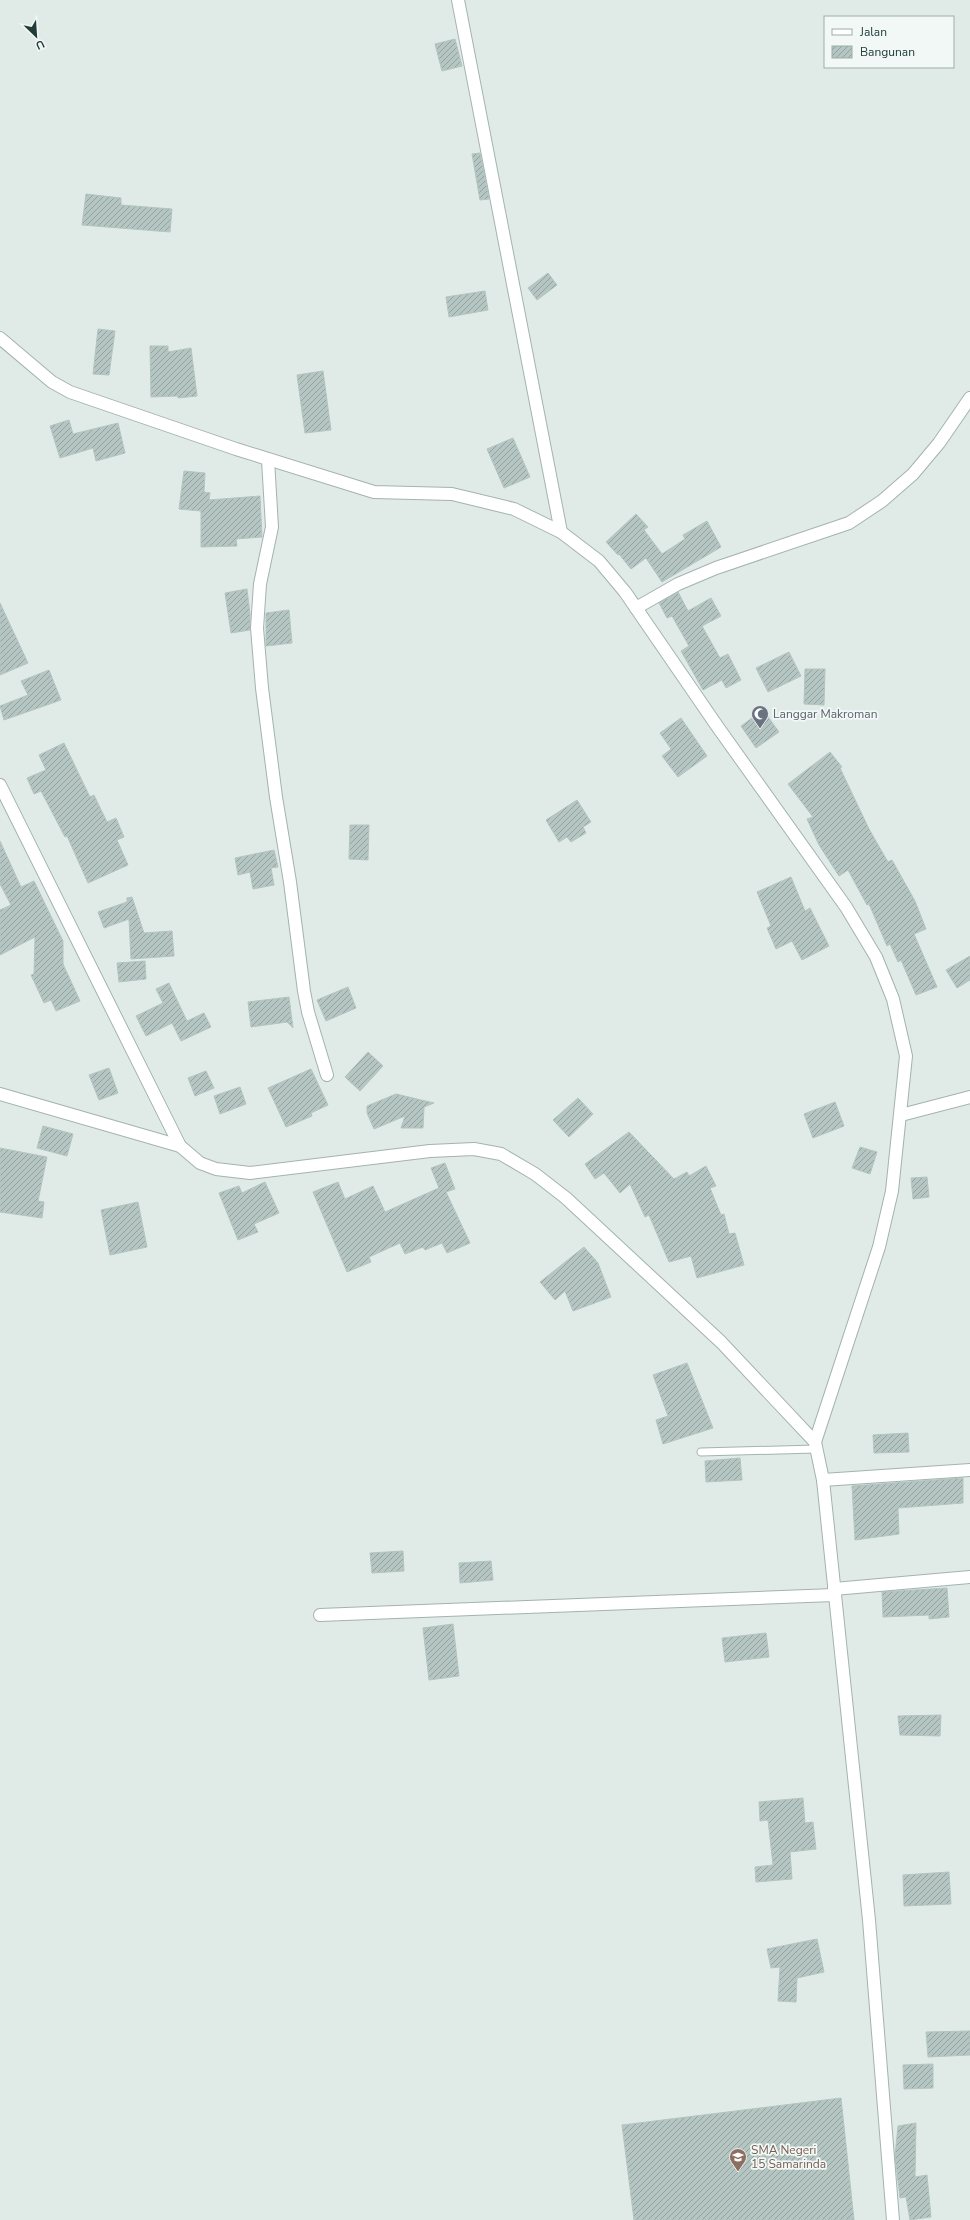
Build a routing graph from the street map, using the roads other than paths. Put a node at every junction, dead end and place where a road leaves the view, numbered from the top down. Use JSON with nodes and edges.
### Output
{"nodes":[{"id":1,"x":458,"y":0,"type":"edge"},
{"id":2,"x":0,"y":338,"type":"edge"},
{"id":3,"x":970,"y":398,"type":"edge"},
{"id":4,"x":268,"y":460,"type":"junction"},
{"id":5,"x":561,"y":532,"type":"junction"},
{"id":6,"x":636,"y":608,"type":"junction"},
{"id":7,"x":2,"y":793,"type":"edge"},
{"id":8,"x":326,"y":1075,"type":"dead end"},
{"id":9,"x":0,"y":1094,"type":"edge"},
{"id":10,"x":970,"y":1097,"type":"edge"},
{"id":11,"x":901,"y":1115,"type":"junction"},
{"id":12,"x":180,"y":1146,"type":"junction"},
{"id":13,"x":816,"y":1446,"type":"junction"},
{"id":14,"x":701,"y":1452,"type":"dead end"},
{"id":15,"x":970,"y":1470,"type":"edge"},
{"id":16,"x":822,"y":1480,"type":"junction"},
{"id":17,"x":970,"y":1577,"type":"edge"},
{"id":18,"x":834,"y":1592,"type":"junction"},
{"id":19,"x":320,"y":1615,"type":"dead end"},
{"id":20,"x":893,"y":2220,"type":"edge"}],
"edges":[{"from":1,"to":5,"type":"street"},
{"from":2,"to":4,"type":"street"},
{"from":3,"to":6,"type":"street"},
{"from":4,"to":5,"type":"street"},
{"from":4,"to":8,"type":"street"},
{"from":5,"to":6,"type":"street"},
{"from":6,"to":11,"type":"street"},
{"from":7,"to":12,"type":"street"},
{"from":9,"to":12,"type":"street"},
{"from":10,"to":11,"type":"street"},
{"from":11,"to":13,"type":"street"},
{"from":12,"to":13,"type":"street"},
{"from":13,"to":14,"type":"lane"},
{"from":13,"to":16,"type":"street"},
{"from":15,"to":16,"type":"street"},
{"from":16,"to":18,"type":"street"},
{"from":17,"to":18,"type":"street"},
{"from":18,"to":19,"type":"street"},
{"from":18,"to":20,"type":"street"}]}
